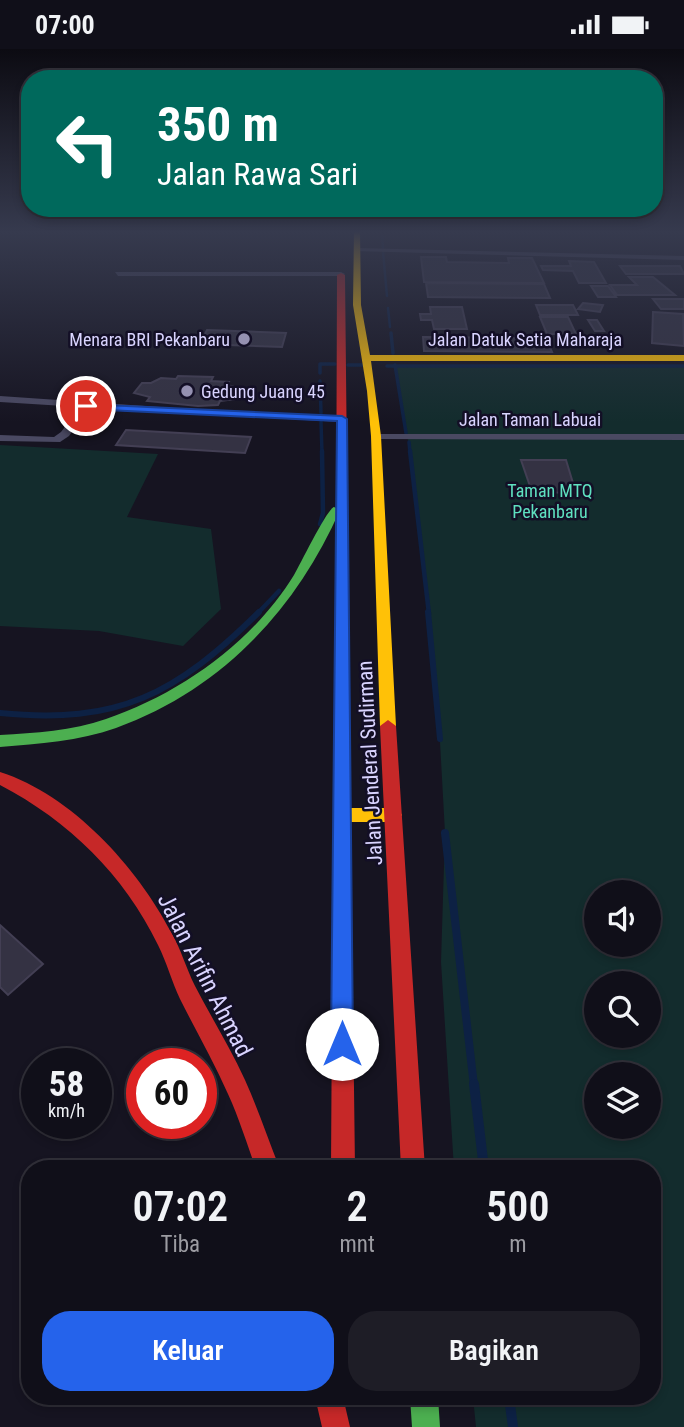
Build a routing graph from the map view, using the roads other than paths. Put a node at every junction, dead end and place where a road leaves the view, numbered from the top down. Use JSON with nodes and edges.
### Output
{"nodes":[{"id":1,"x":340,"y":294,"type":"edge"},
{"id":2,"x":357,"y":294,"type":"edge"},
{"id":3,"x":366,"y":358,"type":"junction"},
{"id":4,"x":684,"y":358,"type":"edge"},
{"id":5,"x":0,"y":399,"type":"edge"},
{"id":6,"x":86,"y":406,"type":"junction"},
{"id":7,"x":342,"y":419,"type":"junction"},
{"id":8,"x":376,"y":436,"type":"junction"},
{"id":9,"x":684,"y":437,"type":"edge"},
{"id":10,"x":0,"y":438,"type":"edge"},
{"id":11,"x":342,"y":484,"type":"junction"},
{"id":12,"x":0,"y":741,"type":"edge"},
{"id":13,"x":0,"y":778,"type":"edge"},
{"id":14,"x":344,"y":815,"type":"junction"},
{"id":15,"x":393,"y":815,"type":"junction"},
{"id":16,"x":265,"y":1160,"type":"edge"},
{"id":17,"x":343,"y":1160,"type":"edge"},
{"id":18,"x":413,"y":1160,"type":"edge"},
{"id":19,"x":331,"y":1405,"type":"edge"},
{"id":20,"x":425,"y":1405,"type":"edge"},
{"id":21,"x":347,"y":1407,"type":"dead end"},
{"id":22,"x":336,"y":1427,"type":"edge"},
{"id":23,"x":348,"y":1427,"type":"edge"},
{"id":24,"x":426,"y":1427,"type":"edge"}],
"edges":[{"from":1,"to":7,"type":"main road","name":"Jalan Jenderal Sudirman"},
{"from":2,"to":3,"type":"main road","name":"Jalan Jenderal Sudirman"},
{"from":3,"to":4,"type":"main road","name":"Jalan Datuk Setia Maharaja"},
{"from":3,"to":8,"type":"main road","name":"Jalan Jenderal Sudirman"},
{"from":5,"to":6,"type":"street"},
{"from":6,"to":7,"type":"street"},
{"from":6,"to":10,"type":"street"},
{"from":7,"to":11,"type":"main road","name":"Jalan Jenderal Sudirman"},
{"from":8,"to":9,"type":"street","name":"Jalan Taman Labuai"},
{"from":8,"to":15,"type":"main road","name":"Jalan Jenderal Sudirman"},
{"from":11,"to":12,"type":"main road"},
{"from":11,"to":14,"type":"main road","name":"Jalan Jenderal Sudirman"},
{"from":13,"to":16,"type":"main road","name":"Jalan Arifin Ahmad"},
{"from":14,"to":15,"type":"main road"},
{"from":14,"to":17,"type":"main road","name":"Jalan Jenderal Sudirman"},
{"from":15,"to":18,"type":"main road","name":"Jalan Jenderal Sudirman"},
{"from":19,"to":22,"type":"main road"},
{"from":20,"to":24,"type":"main road"},
{"from":21,"to":23,"type":"main road"}]}
